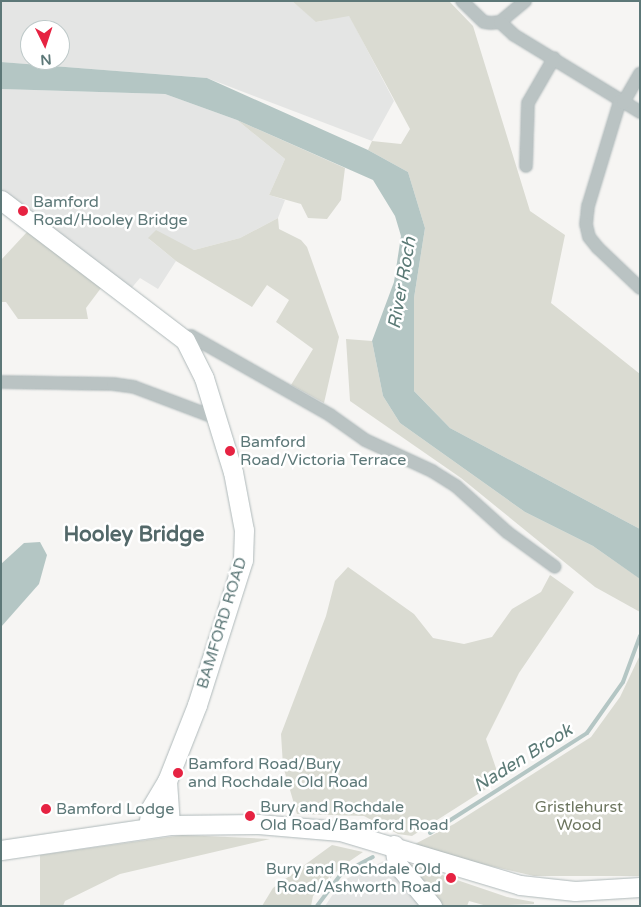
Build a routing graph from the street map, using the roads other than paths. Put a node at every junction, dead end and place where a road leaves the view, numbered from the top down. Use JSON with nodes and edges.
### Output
{"nodes":[{"id":1,"x":462,"y":1,"type":"edge"},
{"id":2,"x":525,"y":1,"type":"edge"},
{"id":3,"x":500,"y":22,"type":"junction"},
{"id":4,"x":554,"y":58,"type":"junction"},
{"id":5,"x":640,"y":74,"type":"edge"},
{"id":6,"x":621,"y":102,"type":"junction"},
{"id":7,"x":640,"y":112,"type":"edge"},
{"id":8,"x":526,"y":166,"type":"dead end"},
{"id":9,"x":1,"y":200,"type":"edge"},
{"id":10,"x":640,"y":288,"type":"edge"},
{"id":11,"x":185,"y":340,"type":"junction"},
{"id":12,"x":1,"y":382,"type":"edge"},
{"id":13,"x":219,"y":419,"type":"junction"},
{"id":14,"x":555,"y":567,"type":"dead end"},
{"id":15,"x":167,"y":781,"type":"junction"},
{"id":16,"x":170,"y":825,"type":"junction"},
{"id":17,"x":148,"y":827,"type":"junction"},
{"id":18,"x":394,"y":845,"type":"junction"},
{"id":19,"x":1,"y":850,"type":"edge"},
{"id":20,"x":640,"y":887,"type":"edge"},
{"id":21,"x":432,"y":906,"type":"edge"}],
"edges":[{"from":1,"to":3,"type":"street"},
{"from":2,"to":3,"type":"street"},
{"from":3,"to":4,"type":"street"},
{"from":4,"to":6,"type":"street"},
{"from":4,"to":8,"type":"street"},
{"from":5,"to":6,"type":"street"},
{"from":6,"to":7,"type":"street"},
{"from":6,"to":10,"type":"street"},
{"from":9,"to":11,"type":"street","name":"BAMFORD ROAD"},
{"from":11,"to":13,"type":"street","name":"BAMFORD ROAD"},
{"from":11,"to":14,"type":"street"},
{"from":12,"to":13,"type":"street"},
{"from":13,"to":15,"type":"street","name":"BAMFORD ROAD"},
{"from":15,"to":16,"type":"street","name":"BAMFORD ROAD"},
{"from":15,"to":17,"type":"street","name":"BAMFORD ROAD"},
{"from":16,"to":17,"type":"street"},
{"from":16,"to":18,"type":"street"},
{"from":17,"to":19,"type":"street"},
{"from":18,"to":20,"type":"street"},
{"from":18,"to":21,"type":"street"}]}
